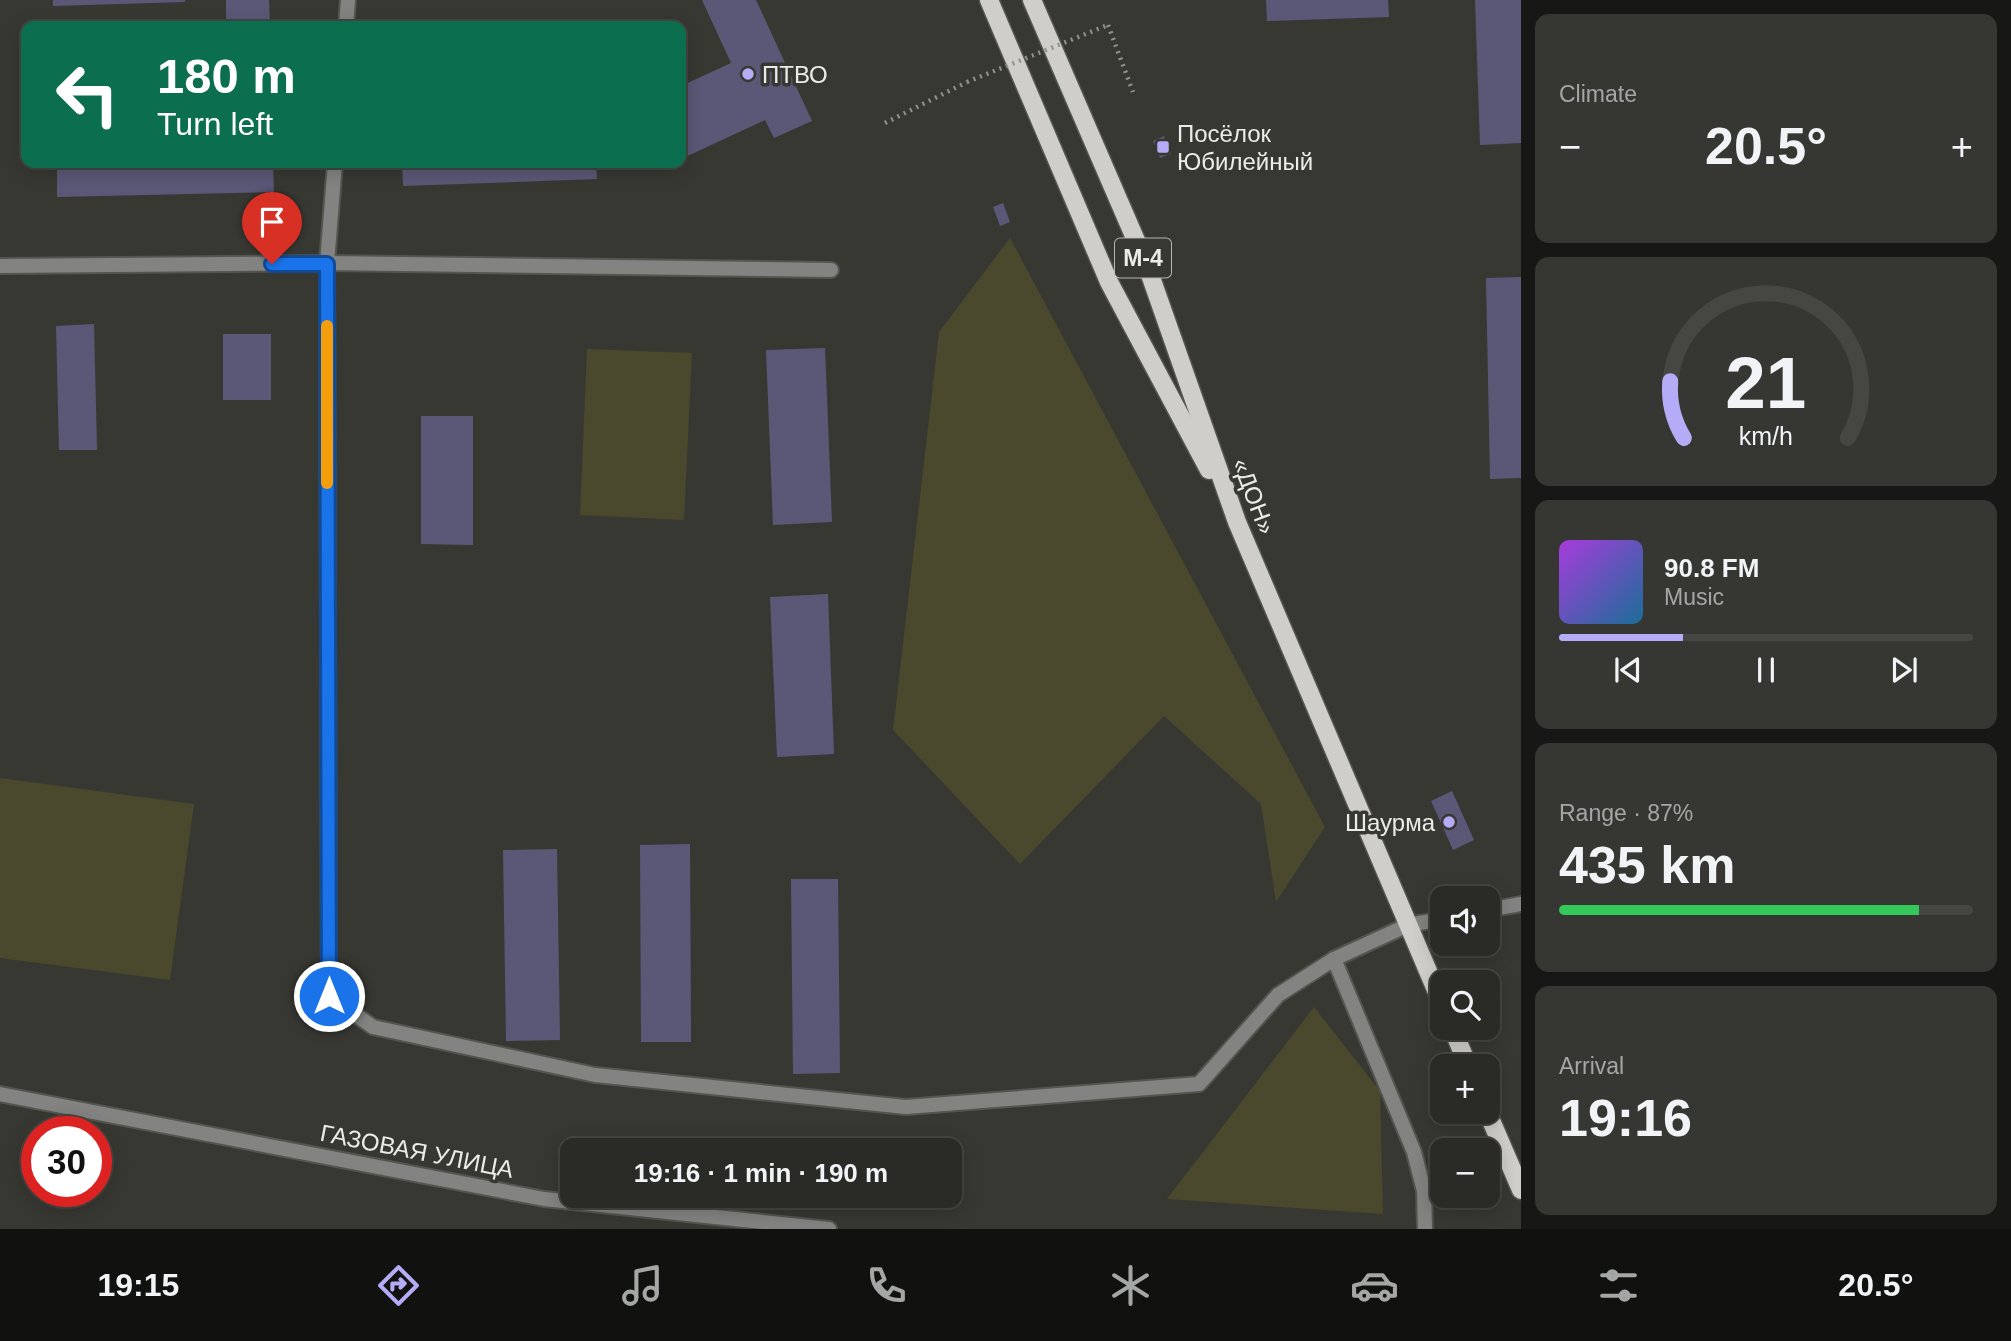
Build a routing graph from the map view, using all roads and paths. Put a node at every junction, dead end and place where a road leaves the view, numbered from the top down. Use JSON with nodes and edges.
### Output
{"nodes":[{"id":1,"x":348,"y":0,"type":"edge"},
{"id":2,"x":989,"y":0,"type":"edge"},
{"id":3,"x":1031,"y":0,"type":"edge"},
{"id":4,"x":346,"y":21,"type":"edge"},
{"id":5,"x":1133,"y":92,"type":"dead end"},
{"id":6,"x":885,"y":123,"type":"dead end"},
{"id":7,"x":335,"y":168,"type":"edge"},
{"id":8,"x":327,"y":264,"type":"junction"},
{"id":9,"x":0,"y":266,"type":"edge"},
{"id":10,"x":831,"y":270,"type":"dead end"},
{"id":11,"x":1237,"y":522,"type":"junction"},
{"id":12,"x":1521,"y":904,"type":"edge"},
{"id":13,"x":1500,"y":908,"type":"edge"},
{"id":14,"x":1430,"y":921,"type":"edge"},
{"id":15,"x":1408,"y":925,"type":"junction"},
{"id":16,"x":1335,"y":959,"type":"junction"},
{"id":17,"x":1430,"y":976,"type":"edge"},
{"id":18,"x":0,"y":1094,"type":"edge"},
{"id":19,"x":1493,"y":1124,"type":"edge"},
{"id":20,"x":1521,"y":1190,"type":"edge"},
{"id":21,"x":829,"y":1229,"type":"edge"},
{"id":22,"x":1424,"y":1229,"type":"edge"}],
"edges":[{"from":1,"to":4,"type":"street"},
{"from":2,"to":11,"type":"main road"},
{"from":3,"to":11,"type":"main road","name":"«ДОН»","number":"М-4"},
{"from":5,"to":6,"type":"path","bridge":true},
{"from":7,"to":8,"type":"street"},
{"from":8,"to":9,"type":"street"},
{"from":8,"to":10,"type":"street"},
{"from":8,"to":16,"type":"street"},
{"from":11,"to":15,"type":"main road","name":"«ДОН»","number":"М-4"},
{"from":12,"to":13,"type":"street"},
{"from":14,"to":15,"type":"street"},
{"from":15,"to":16,"type":"street"},
{"from":15,"to":17,"type":"main road","name":"«ДОН»","number":"М-4"},
{"from":16,"to":22,"type":"street"},
{"from":18,"to":21,"type":"street","name":"ГАЗОВАЯ УЛИЦА"},
{"from":19,"to":20,"type":"main road"}]}
